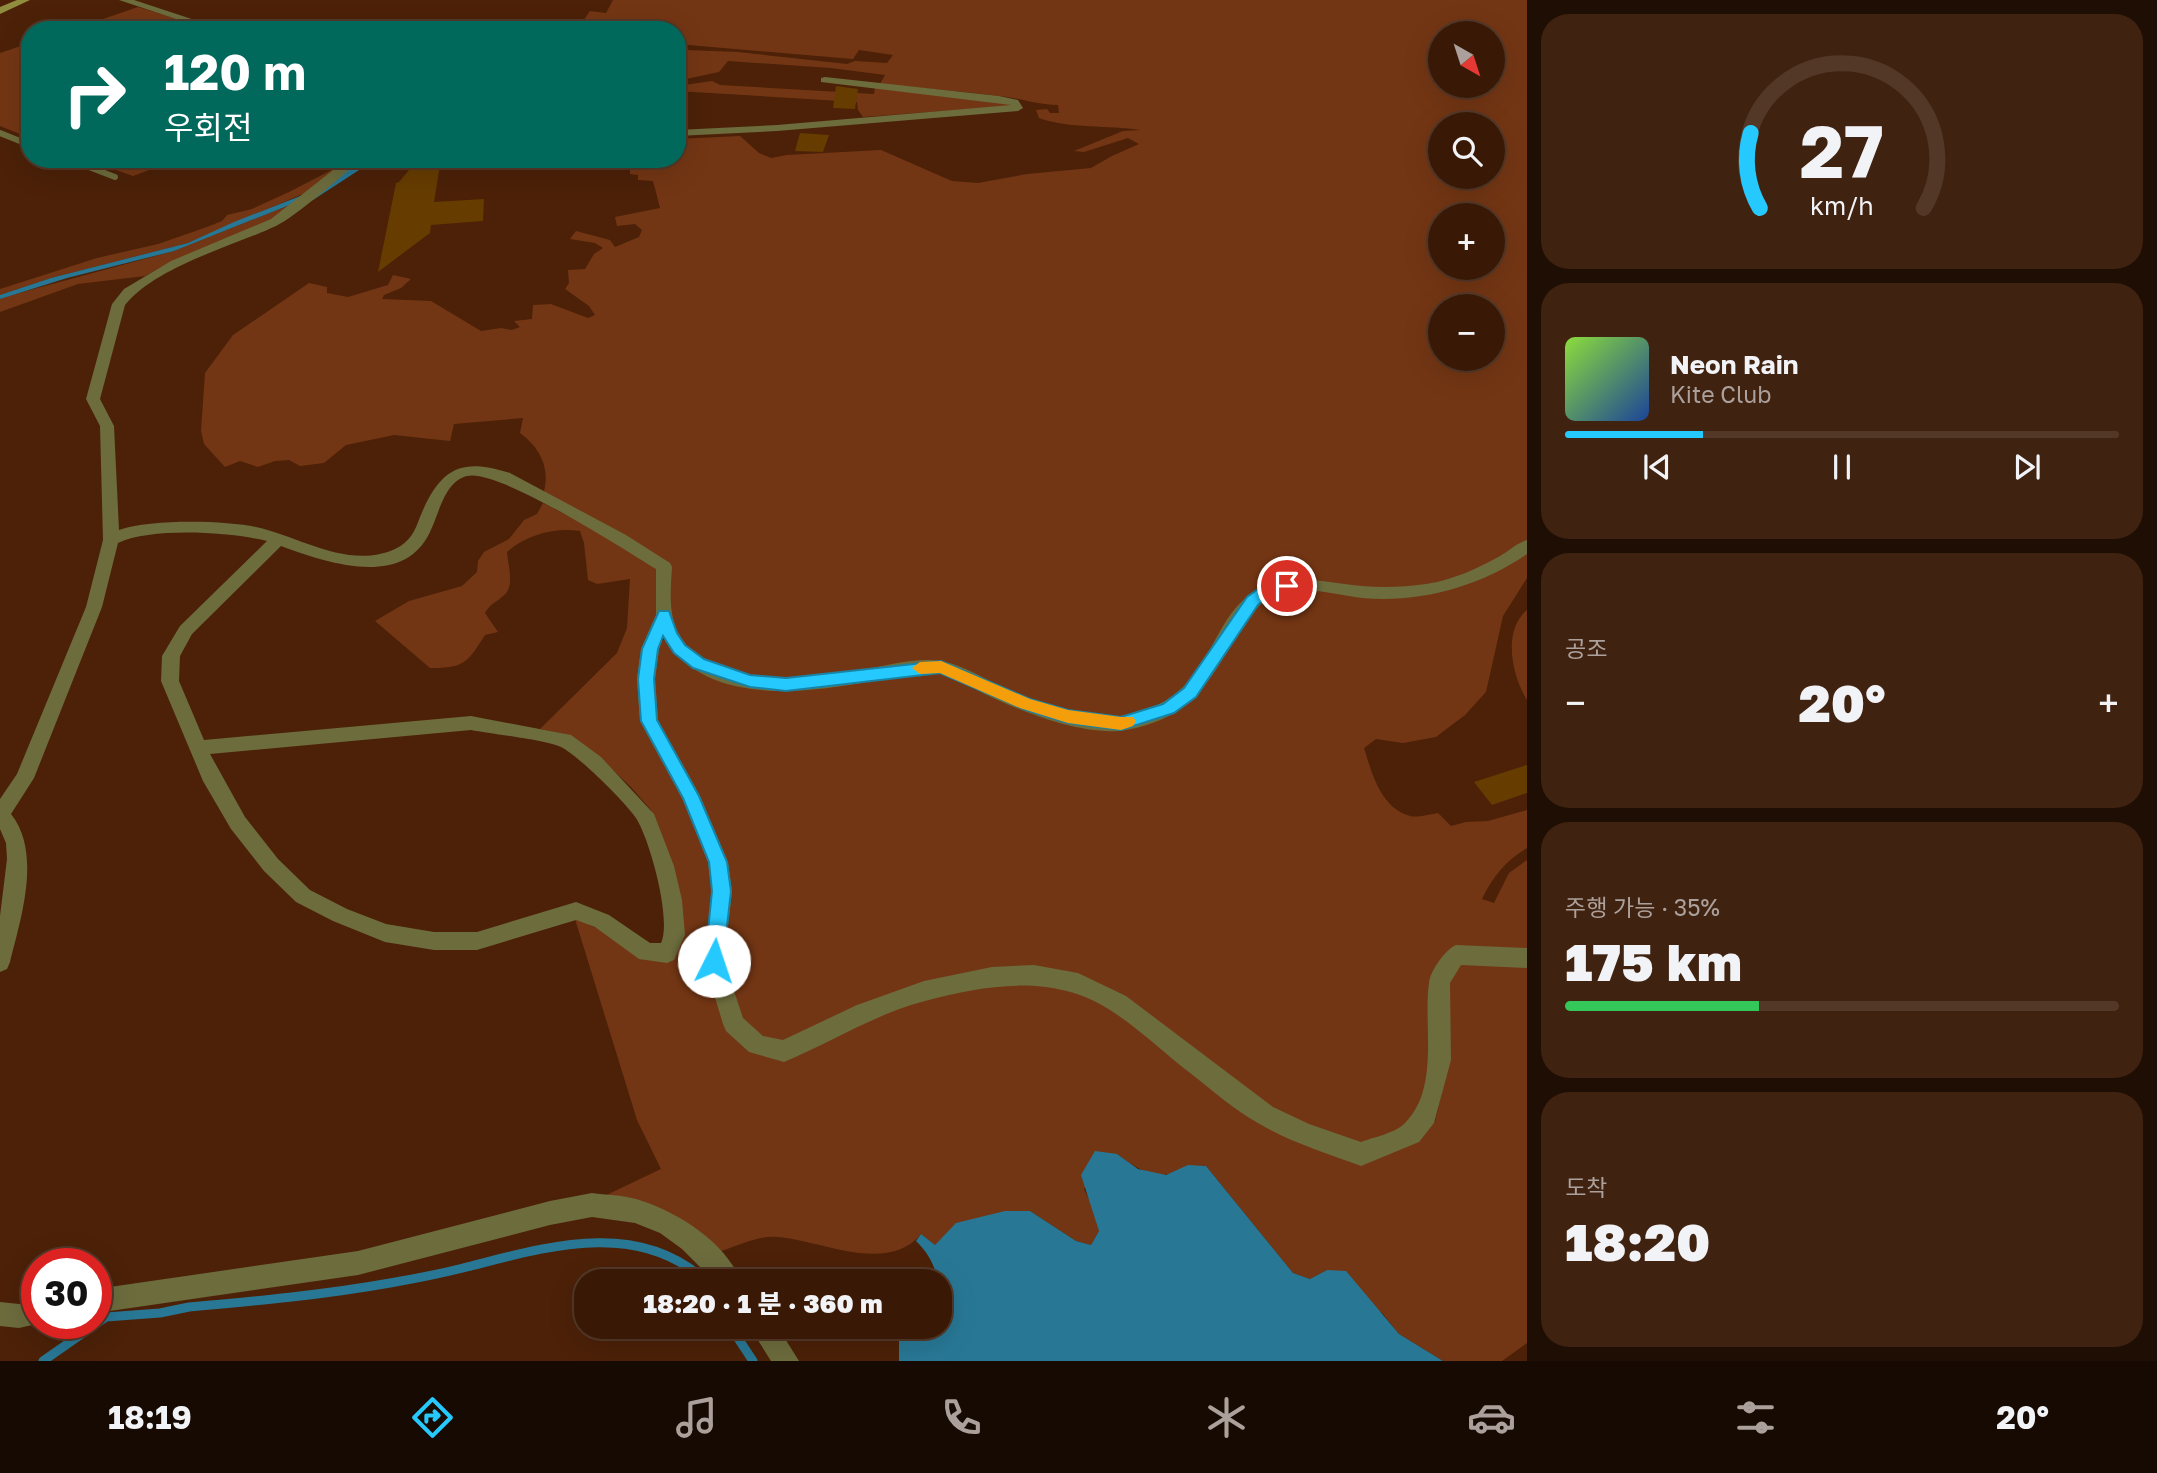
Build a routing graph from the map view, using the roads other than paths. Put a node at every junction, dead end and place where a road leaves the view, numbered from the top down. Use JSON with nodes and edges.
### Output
{"nodes":[{"id":1,"x":26,"y":0,"type":"edge"},
{"id":2,"x":124,"y":0,"type":"edge"},
{"id":3,"x":0,"y":11,"type":"edge"},
{"id":4,"x":191,"y":21,"type":"edge"},
{"id":5,"x":825,"y":80,"type":"dead end"},
{"id":6,"x":0,"y":133,"type":"edge"},
{"id":7,"x":686,"y":133,"type":"edge"},
{"id":8,"x":21,"y":141,"type":"edge"},
{"id":9,"x":92,"y":168,"type":"edge"},
{"id":10,"x":343,"y":168,"type":"edge"},
{"id":11,"x":115,"y":177,"type":"dead end"},
{"id":12,"x":278,"y":539,"type":"junction"},
{"id":13,"x":111,"y":540,"type":"junction"},
{"id":14,"x":1527,"y":546,"type":"edge"},
{"id":15,"x":664,"y":615,"type":"junction"},
{"id":16,"x":197,"y":748,"type":"junction"},
{"id":17,"x":0,"y":814,"type":"edge"},
{"id":18,"x":1527,"y":958,"type":"edge"},
{"id":19,"x":0,"y":962,"type":"edge"},
{"id":20,"x":720,"y":1269,"type":"edge"},
{"id":21,"x":112,"y":1299,"type":"edge"},
{"id":22,"x":0,"y":1314,"type":"edge"},
{"id":23,"x":21,"y":1316,"type":"edge"},
{"id":24,"x":770,"y":1339,"type":"edge"},
{"id":25,"x":786,"y":1361,"type":"edge"}],
"edges":[{"from":1,"to":3,"type":"street"},
{"from":2,"to":4,"type":"street"},
{"from":5,"to":7,"type":"street"},
{"from":6,"to":8,"type":"lane"},
{"from":9,"to":11,"type":"lane"},
{"from":10,"to":13,"type":"street"},
{"from":12,"to":13,"type":"street"},
{"from":12,"to":15,"type":"street"},
{"from":12,"to":16,"type":"street"},
{"from":13,"to":17,"type":"street"},
{"from":14,"to":15,"type":"street"},
{"from":15,"to":18,"type":"street"},
{"from":16,"to":16,"type":"street"},
{"from":17,"to":19,"type":"street"},
{"from":20,"to":21,"type":"street"},
{"from":22,"to":23,"type":"street"},
{"from":24,"to":25,"type":"street"}]}
